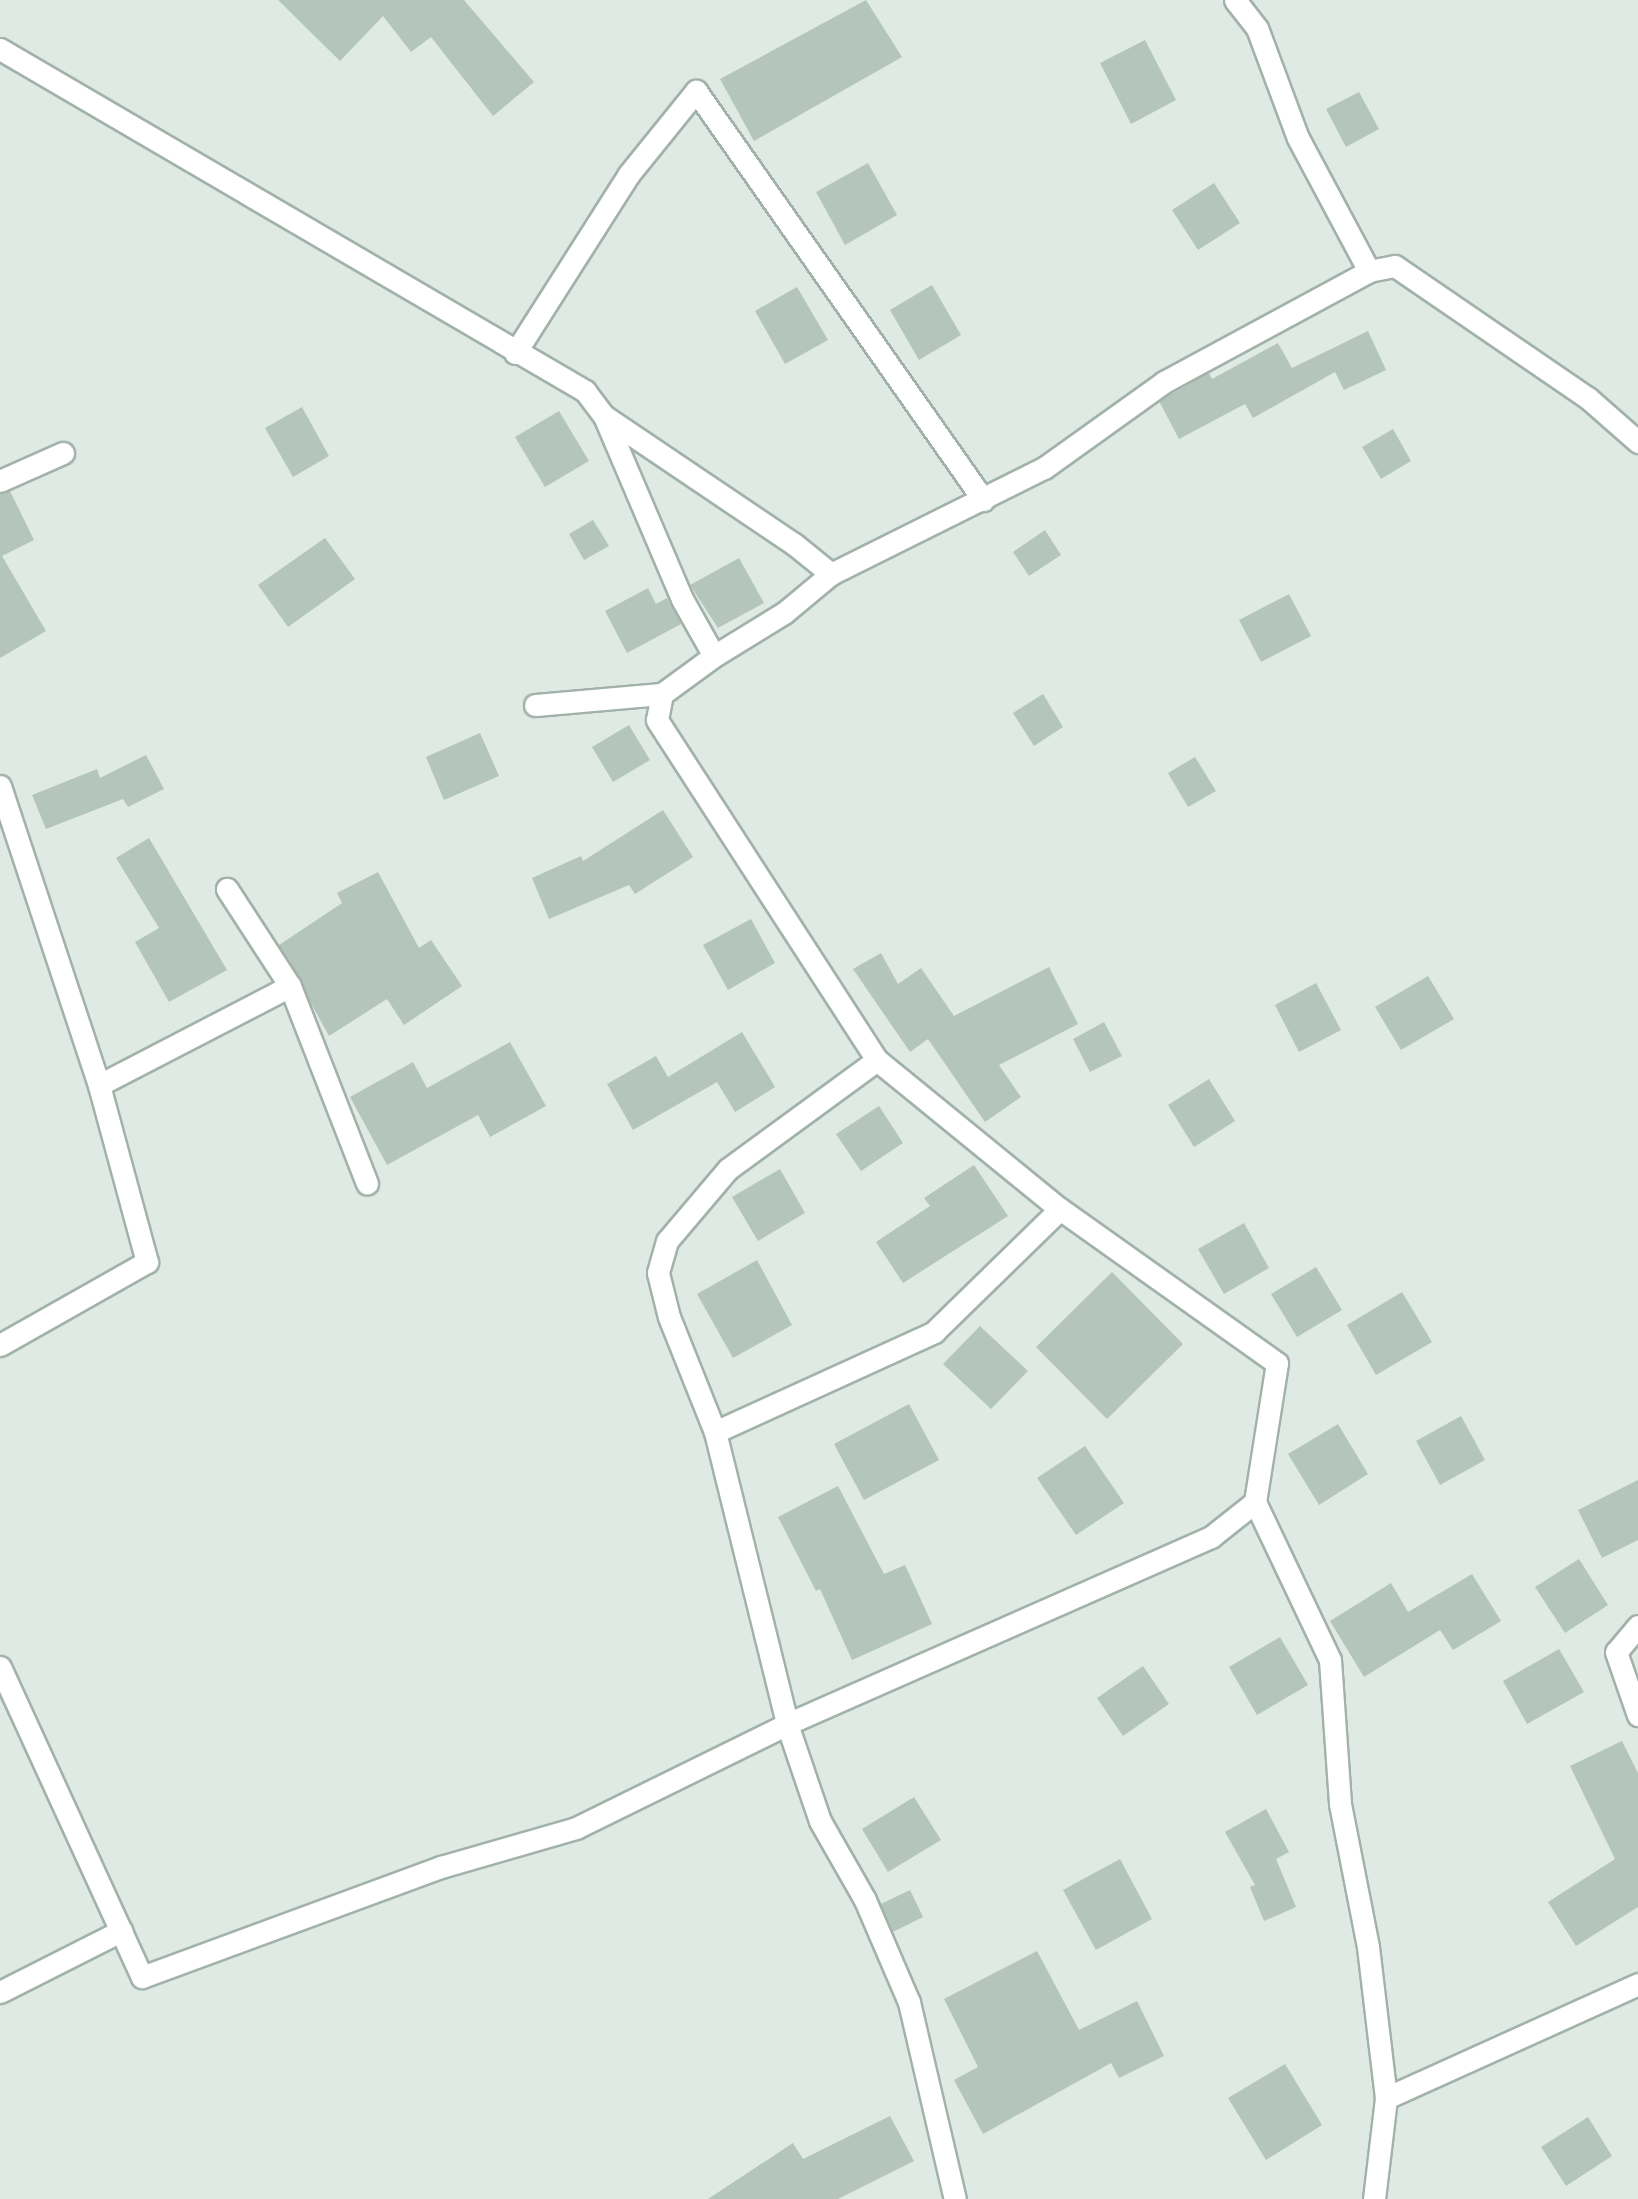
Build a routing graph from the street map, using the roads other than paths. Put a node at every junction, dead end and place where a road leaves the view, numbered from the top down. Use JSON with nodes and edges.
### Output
{"nodes":[{"id":1,"x":1235,"y":0,"type":"edge"},
{"id":2,"x":0,"y":49,"type":"edge"},
{"id":3,"x":1369,"y":271,"type":"junction"},
{"id":4,"x":515,"y":353,"type":"junction"},
{"id":5,"x":604,"y":416,"type":"junction"},
{"id":6,"x":1638,"y":442,"type":"edge"},
{"id":7,"x":63,"y":453,"type":"dead end"},
{"id":8,"x":0,"y":481,"type":"edge"},
{"id":9,"x":983,"y":500,"type":"junction"},
{"id":10,"x":831,"y":574,"type":"junction"},
{"id":11,"x":714,"y":656,"type":"junction"},
{"id":12,"x":662,"y":694,"type":"junction"},
{"id":13,"x":535,"y":705,"type":"dead end"},
{"id":14,"x":0,"y":786,"type":"edge"},
{"id":15,"x":227,"y":889,"type":"dead end"},
{"id":16,"x":290,"y":986,"type":"junction"},
{"id":17,"x":877,"y":1060,"type":"junction"},
{"id":18,"x":99,"y":1085,"type":"junction"},
{"id":19,"x":367,"y":1184,"type":"dead end"},
{"id":20,"x":1060,"y":1209,"type":"junction"},
{"id":21,"x":0,"y":1345,"type":"edge"},
{"id":22,"x":715,"y":1432,"type":"junction"},
{"id":23,"x":1255,"y":1502,"type":"junction"},
{"id":24,"x":1638,"y":1626,"type":"edge"},
{"id":25,"x":0,"y":1667,"type":"edge"},
{"id":26,"x":1638,"y":1715,"type":"edge"},
{"id":27,"x":787,"y":1724,"type":"junction"},
{"id":28,"x":121,"y":1931,"type":"junction"},
{"id":29,"x":1638,"y":1984,"type":"edge"},
{"id":30,"x":0,"y":1992,"type":"edge"},
{"id":31,"x":1386,"y":2098,"type":"junction"},
{"id":32,"x":955,"y":2199,"type":"edge"},
{"id":33,"x":1374,"y":2199,"type":"edge"}],
"edges":[{"from":1,"to":3,"type":"street"},
{"from":2,"to":4,"type":"street"},
{"from":3,"to":6,"type":"street"},
{"from":3,"to":9,"type":"street"},
{"from":4,"to":5,"type":"street"},
{"from":4,"to":9,"type":"street"},
{"from":5,"to":10,"type":"street"},
{"from":5,"to":11,"type":"street"},
{"from":7,"to":8,"type":"street"},
{"from":9,"to":10,"type":"street"},
{"from":10,"to":11,"type":"street"},
{"from":11,"to":12,"type":"street"},
{"from":12,"to":13,"type":"street"},
{"from":12,"to":17,"type":"street"},
{"from":14,"to":18,"type":"street"},
{"from":15,"to":16,"type":"street"},
{"from":16,"to":18,"type":"street"},
{"from":16,"to":19,"type":"street"},
{"from":17,"to":20,"type":"street"},
{"from":17,"to":22,"type":"street"},
{"from":18,"to":21,"type":"street"},
{"from":20,"to":22,"type":"street"},
{"from":20,"to":23,"type":"street"},
{"from":22,"to":27,"type":"street"},
{"from":23,"to":27,"type":"street"},
{"from":23,"to":31,"type":"street"},
{"from":24,"to":26,"type":"street"},
{"from":25,"to":28,"type":"street"},
{"from":27,"to":28,"type":"street"},
{"from":27,"to":32,"type":"street"},
{"from":28,"to":30,"type":"street"},
{"from":29,"to":31,"type":"street"},
{"from":31,"to":33,"type":"street"}]}
